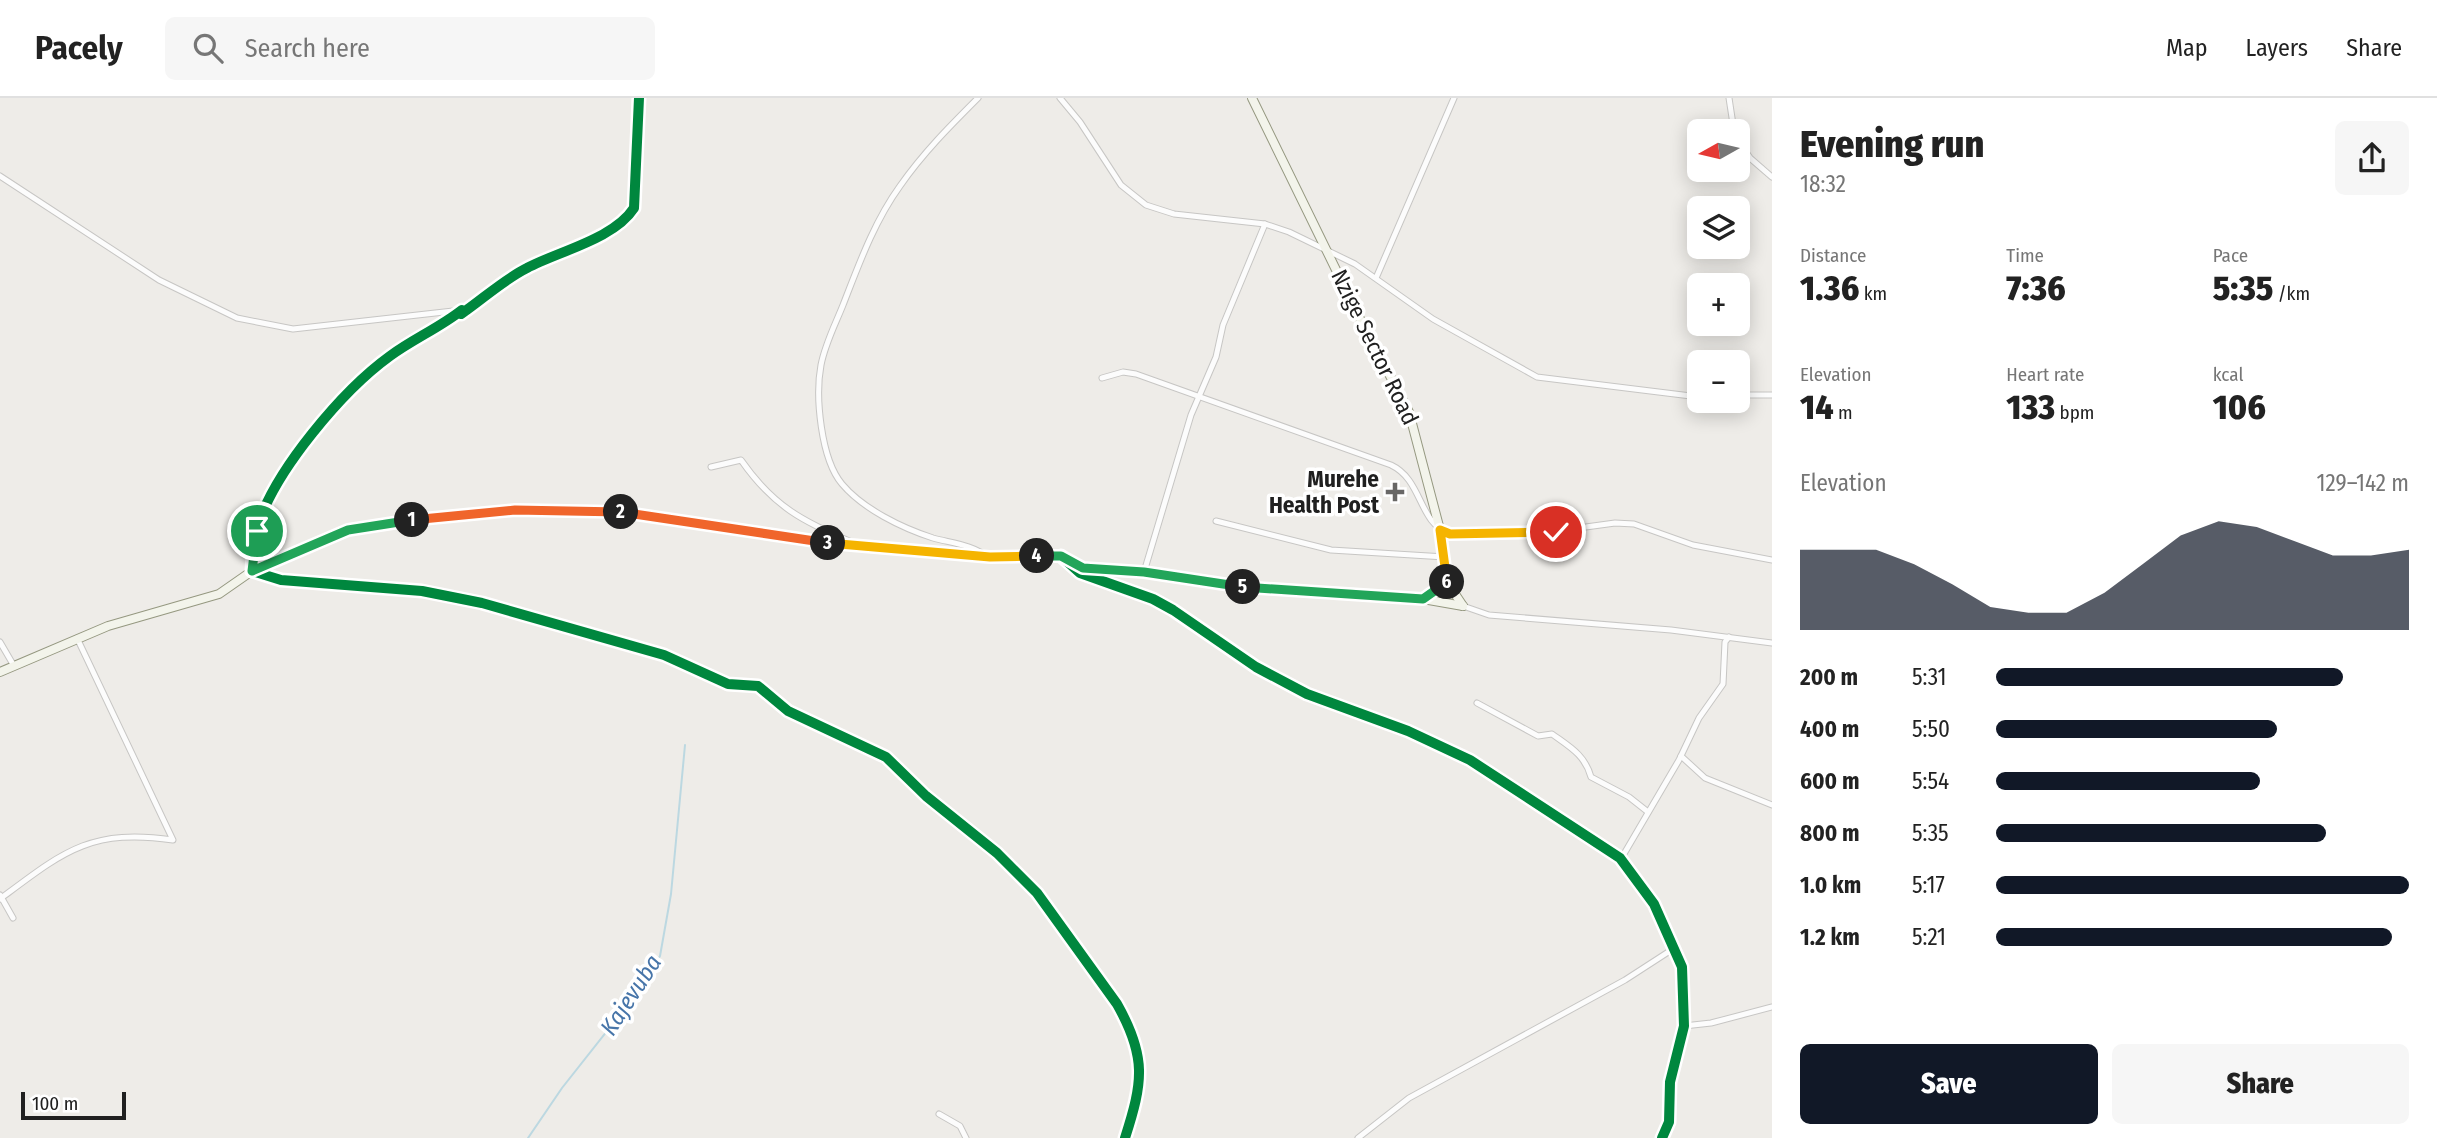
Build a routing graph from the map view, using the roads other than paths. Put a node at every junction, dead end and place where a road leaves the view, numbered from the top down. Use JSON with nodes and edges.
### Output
{"nodes":[{"id":1,"x":639,"y":98,"type":"edge"},
{"id":2,"x":978,"y":98,"type":"edge"},
{"id":3,"x":1060,"y":98,"type":"edge"},
{"id":4,"x":1252,"y":98,"type":"edge"},
{"id":5,"x":1454,"y":98,"type":"edge"},
{"id":6,"x":1729,"y":98,"type":"edge"},
{"id":7,"x":1732,"y":119,"type":"edge"},
{"id":8,"x":1750,"y":158,"type":"edge"},
{"id":9,"x":0,"y":176,"type":"edge"},
{"id":10,"x":1772,"y":177,"type":"edge"},
{"id":11,"x":1265,"y":224,"type":"junction"},
{"id":12,"x":1330,"y":252,"type":"junction"},
{"id":13,"x":1376,"y":278,"type":"junction"},
{"id":14,"x":462,"y":310,"type":"junction"},
{"id":15,"x":1102,"y":378,"type":"dead end"},
{"id":16,"x":1199,"y":395,"type":"junction"},
{"id":17,"x":1750,"y":395,"type":"edge"},
{"id":18,"x":1772,"y":395,"type":"edge"},
{"id":19,"x":1687,"y":396,"type":"edge"},
{"id":20,"x":711,"y":467,"type":"dead end"},
{"id":21,"x":1216,"y":521,"type":"dead end"},
{"id":22,"x":1440,"y":530,"type":"junction"},
{"id":23,"x":864,"y":547,"type":"junction"},
{"id":24,"x":1061,"y":556,"type":"junction"},
{"id":25,"x":990,"y":557,"type":"junction"},
{"id":26,"x":1445,"y":557,"type":"junction"},
{"id":27,"x":1772,"y":560,"type":"edge"},
{"id":28,"x":252,"y":571,"type":"junction"},
{"id":29,"x":1144,"y":572,"type":"junction"},
{"id":30,"x":1447,"y":582,"type":"junction"},
{"id":31,"x":1423,"y":599,"type":"junction"},
{"id":32,"x":1463,"y":606,"type":"junction"},
{"id":33,"x":1729,"y":636,"type":"junction"},
{"id":34,"x":77,"y":639,"type":"junction"},
{"id":35,"x":0,"y":642,"type":"edge"},
{"id":36,"x":1772,"y":643,"type":"edge"},
{"id":37,"x":14,"y":666,"type":"junction"},
{"id":38,"x":0,"y":672,"type":"edge"},
{"id":39,"x":1477,"y":703,"type":"dead end"},
{"id":40,"x":1681,"y":756,"type":"junction"},
{"id":41,"x":1772,"y":805,"type":"edge"},
{"id":42,"x":1648,"y":812,"type":"junction"},
{"id":43,"x":1620,"y":858,"type":"junction"},
{"id":44,"x":1,"y":897,"type":"edge"},
{"id":45,"x":13,"y":918,"type":"dead end"},
{"id":46,"x":1676,"y":947,"type":"junction"},
{"id":47,"x":1772,"y":1007,"type":"edge"},
{"id":48,"x":1684,"y":1026,"type":"junction"},
{"id":49,"x":939,"y":1114,"type":"dead end"},
{"id":50,"x":966,"y":1138,"type":"edge"},
{"id":51,"x":1125,"y":1138,"type":"edge"},
{"id":52,"x":1359,"y":1138,"type":"edge"},
{"id":53,"x":1662,"y":1138,"type":"edge"}],
"edges":[{"from":1,"to":14,"type":"street"},
{"from":2,"to":25,"type":"street"},
{"from":3,"to":11,"type":"street"},
{"from":4,"to":12,"type":"main road","name":"Nzige Sector Road"},
{"from":5,"to":13,"type":"street"},
{"from":6,"to":7,"type":"street"},
{"from":8,"to":10,"type":"street"},
{"from":9,"to":14,"type":"street"},
{"from":11,"to":12,"type":"street"},
{"from":11,"to":16,"type":"street"},
{"from":12,"to":13,"type":"street"},
{"from":12,"to":22,"type":"main road","name":"Nzige Sector Road"},
{"from":13,"to":19,"type":"street"},
{"from":14,"to":28,"type":"street"},
{"from":15,"to":16,"type":"street"},
{"from":16,"to":22,"type":"street"},
{"from":16,"to":29,"type":"street"},
{"from":17,"to":18,"type":"street"},
{"from":20,"to":23,"type":"street"},
{"from":21,"to":26,"type":"street"},
{"from":22,"to":26,"type":"main road","name":"Nzige Sector Road"},
{"from":22,"to":27,"type":"street"},
{"from":23,"to":25,"type":"main road"},
{"from":23,"to":28,"type":"main road"},
{"from":24,"to":25,"type":"main road"},
{"from":24,"to":29,"type":"main road"},
{"from":24,"to":43,"type":"street"},
{"from":26,"to":30,"type":"main road","name":"Nzige Sector Road"},
{"from":28,"to":34,"type":"main road"},
{"from":28,"to":51,"type":"street"},
{"from":29,"to":31,"type":"main road"},
{"from":30,"to":31,"type":"main road"},
{"from":30,"to":32,"type":"main road","name":"Nzige Sector Road"},
{"from":31,"to":32,"type":"main road"},
{"from":32,"to":33,"type":"street"},
{"from":33,"to":36,"type":"street"},
{"from":33,"to":40,"type":"street"},
{"from":34,"to":37,"type":"main road"},
{"from":34,"to":44,"type":"street"},
{"from":35,"to":37,"type":"street"},
{"from":37,"to":38,"type":"main road"},
{"from":39,"to":42,"type":"street"},
{"from":40,"to":41,"type":"street"},
{"from":40,"to":42,"type":"street"},
{"from":42,"to":43,"type":"street"},
{"from":43,"to":46,"type":"street"},
{"from":44,"to":45,"type":"street"},
{"from":46,"to":48,"type":"street"},
{"from":46,"to":52,"type":"street"},
{"from":47,"to":48,"type":"street"},
{"from":48,"to":53,"type":"street"},
{"from":49,"to":50,"type":"street"}]}
